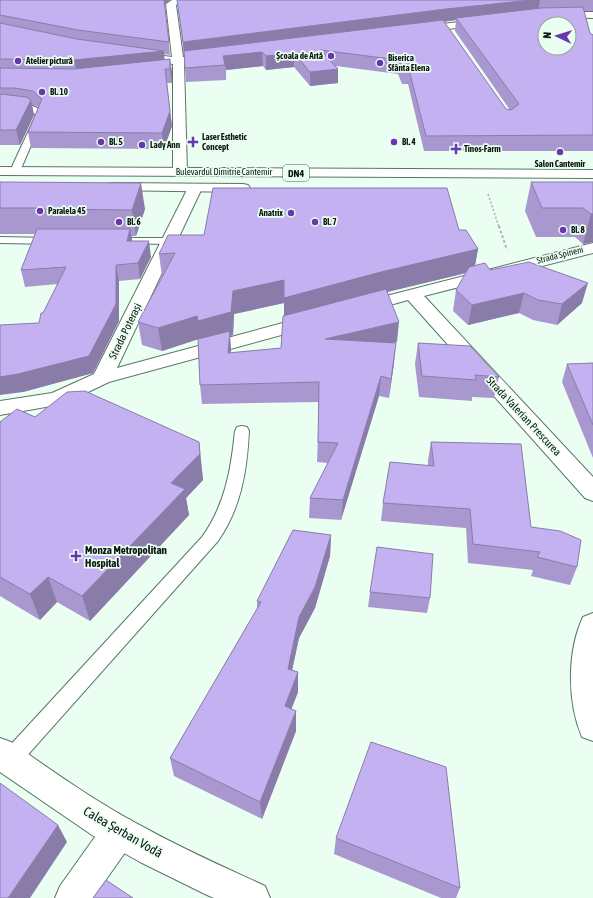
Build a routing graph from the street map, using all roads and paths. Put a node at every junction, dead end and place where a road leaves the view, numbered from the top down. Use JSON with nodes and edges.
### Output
{"nodes":[{"id":1,"x":176,"y":0,"type":"edge"},
{"id":2,"x":563,"y":4,"type":"dead end"},
{"id":3,"x":585,"y":15,"type":"edge"},
{"id":4,"x":544,"y":16,"type":"edge"},
{"id":5,"x":491,"y":21,"type":"edge"},
{"id":6,"x":444,"y":26,"type":"junction"},
{"id":7,"x":588,"y":27,"type":"edge"},
{"id":8,"x":405,"y":31,"type":"edge"},
{"id":9,"x":452,"y":39,"type":"edge"},
{"id":10,"x":133,"y":55,"type":"edge"},
{"id":11,"x":225,"y":55,"type":"edge"},
{"id":12,"x":178,"y":64,"type":"junction"},
{"id":13,"x":156,"y":70,"type":"edge"},
{"id":14,"x":0,"y":106,"type":"edge"},
{"id":15,"x":0,"y":171,"type":"edge"},
{"id":16,"x":15,"y":171,"type":"junction"},
{"id":17,"x":180,"y":172,"type":"junction"},
{"id":18,"x":593,"y":174,"type":"edge"},
{"id":19,"x":94,"y":187,"type":"edge"},
{"id":20,"x":195,"y":188,"type":"junction"},
{"id":21,"x":258,"y":188,"type":"edge"},
{"id":22,"x":488,"y":194,"type":"dead end"},
{"id":23,"x":0,"y":240,"type":"edge"},
{"id":24,"x":61,"y":241,"type":"edge"},
{"id":25,"x":100,"y":241,"type":"edge"},
{"id":26,"x":169,"y":241,"type":"junction"},
{"id":27,"x":593,"y":248,"type":"edge"},
{"id":28,"x":512,"y":267,"type":"junction"},
{"id":29,"x":412,"y":294,"type":"junction"},
{"id":30,"x":102,"y":378,"type":"junction"},
{"id":31,"x":0,"y":408,"type":"edge"},
{"id":32,"x":242,"y":431,"type":"dead end"},
{"id":33,"x":593,"y":491,"type":"edge"},
{"id":34,"x":593,"y":624,"type":"edge"},
{"id":35,"x":593,"y":727,"type":"edge"},
{"id":36,"x":5,"y":757,"type":"edge"},
{"id":37,"x":119,"y":832,"type":"junction"},
{"id":38,"x":72,"y":898,"type":"edge"},
{"id":39,"x":253,"y":898,"type":"edge"}],
"edges":[{"from":1,"to":12,"type":"street"},
{"from":2,"to":3,"type":"street"},
{"from":3,"to":4,"type":"street"},
{"from":3,"to":7,"type":"street"},
{"from":5,"to":6,"type":"street"},
{"from":6,"to":8,"type":"street"},
{"from":6,"to":9,"type":"street"},
{"from":10,"to":12,"type":"street"},
{"from":11,"to":12,"type":"street"},
{"from":12,"to":13,"type":"street"},
{"from":12,"to":17,"type":"street"},
{"from":14,"to":16,"type":"lane"},
{"from":15,"to":16,"type":"street","name":"Bulevardul Dimitrie Cantemir","number":"DN4"},
{"from":16,"to":17,"type":"street","name":"Bulevardul Dimitrie Cantemir","number":"DN4"},
{"from":17,"to":18,"type":"street","name":"Bulevardul Dimitrie Cantemir","number":"DN4"},
{"from":19,"to":20,"type":"street","name":"Bulevardul Dimitrie Cantemir"},
{"from":20,"to":21,"type":"street","name":"Bulevardul Dimitrie Cantemir"},
{"from":20,"to":26,"type":"street","name":"Strada Poterași"},
{"from":22,"to":28,"type":"path"},
{"from":23,"to":24,"type":"lane"},
{"from":25,"to":26,"type":"lane"},
{"from":26,"to":30,"type":"street","name":"Strada Poterași"},
{"from":27,"to":28,"type":"street","name":"Strada Spineni"},
{"from":28,"to":29,"type":"street","name":"Strada Spineni"},
{"from":29,"to":30,"type":"street"},
{"from":29,"to":33,"type":"street","name":"Strada Valerian Prescurea"},
{"from":30,"to":31,"type":"street"},
{"from":32,"to":36,"type":"lane"},
{"from":34,"to":35,"type":"street"},
{"from":36,"to":37,"type":"street","name":"Calea Șerban Vodă"},
{"from":37,"to":38,"type":"street"},
{"from":37,"to":39,"type":"street","name":"Calea Șerban Vodă"}]}
